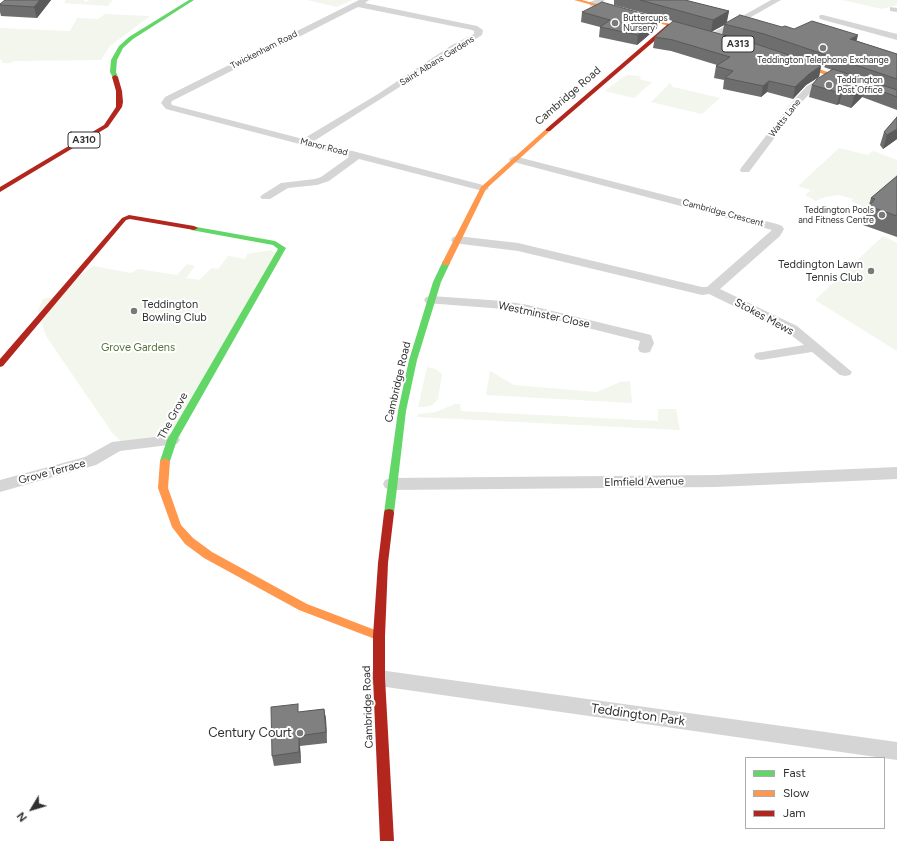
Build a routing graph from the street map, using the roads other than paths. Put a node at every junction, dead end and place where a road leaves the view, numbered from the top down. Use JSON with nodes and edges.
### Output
{"nodes":[{"id":1,"x":192,"y":0,"type":"edge"},
{"id":2,"x":576,"y":0,"type":"edge"},
{"id":3,"x":777,"y":0,"type":"edge"},
{"id":4,"x":361,"y":2,"type":"edge"},
{"id":5,"x":597,"y":2,"type":"edge"},
{"id":6,"x":823,"y":17,"type":"dead end"},
{"id":7,"x":670,"y":25,"type":"junction"},
{"id":8,"x":711,"y":36,"type":"junction"},
{"id":9,"x":897,"y":37,"type":"edge"},
{"id":10,"x":726,"y":41,"type":"edge"},
{"id":11,"x":782,"y":58,"type":"edge"},
{"id":12,"x":832,"y":74,"type":"junction"},
{"id":13,"x":897,"y":98,"type":"edge"},
{"id":14,"x":166,"y":103,"type":"joint"},
{"id":15,"x":304,"y":142,"type":"junction"},
{"id":16,"x":357,"y":155,"type":"junction"},
{"id":17,"x":514,"y":159,"type":"junction"},
{"id":18,"x":745,"y":170,"type":"dead end"},
{"id":19,"x":483,"y":188,"type":"junction"},
{"id":20,"x":0,"y":190,"type":"edge"},
{"id":21,"x":266,"y":197,"type":"dead end"},
{"id":22,"x":457,"y":240,"type":"junction"},
{"id":23,"x":711,"y":290,"type":"junction"},
{"id":24,"x":431,"y":300,"type":"junction"},
{"id":25,"x":814,"y":348,"type":"junction"},
{"id":26,"x":644,"y":349,"type":"dead end"},
{"id":27,"x":761,"y":356,"type":"dead end"},
{"id":28,"x":0,"y":364,"type":"edge"},
{"id":29,"x":845,"y":372,"type":"dead end"},
{"id":30,"x":172,"y":440,"type":"junction"},
{"id":31,"x":897,"y":473,"type":"edge"},
{"id":32,"x":392,"y":484,"type":"junction"},
{"id":33,"x":0,"y":486,"type":"edge"},
{"id":34,"x":379,"y":636,"type":"junction"},
{"id":35,"x":379,"y":678,"type":"junction"},
{"id":36,"x":897,"y":751,"type":"edge"},
{"id":37,"x":387,"y":841,"type":"edge"}],
"edges":[{"from":1,"to":20,"type":"street","number":"A310"},
{"from":2,"to":5,"type":"street","number":"A313"},
{"from":3,"to":8,"type":"street"},
{"from":4,"to":14,"type":"street","name":"Twickenham Road"},
{"from":4,"to":15,"type":"street","name":"Saint Albans Gardens"},
{"from":5,"to":7,"type":"street","number":"A313"},
{"from":6,"to":9,"type":"street"},
{"from":7,"to":8,"type":"street","number":"A313"},
{"from":7,"to":17,"type":"street","name":"Cambridge Road"},
{"from":8,"to":10,"type":"street","number":"A313"},
{"from":11,"to":12,"type":"street"},
{"from":12,"to":13,"type":"street"},
{"from":12,"to":18,"type":"street","name":"Watts Lane"},
{"from":14,"to":15,"type":"street","name":"Manor Road"},
{"from":15,"to":16,"type":"street","name":"Manor Road"},
{"from":16,"to":19,"type":"street","name":"Manor Road"},
{"from":16,"to":21,"type":"street"},
{"from":17,"to":19,"type":"street","name":"Cambridge Road"},
{"from":17,"to":23,"type":"street","name":"Cambridge Crescent"},
{"from":19,"to":22,"type":"street","name":"Cambridge Road"},
{"from":22,"to":23,"type":"street"},
{"from":22,"to":24,"type":"street","name":"Cambridge Road"},
{"from":23,"to":25,"type":"street","name":"Stokes Mews"},
{"from":24,"to":26,"type":"street","name":"Westminster Close"},
{"from":24,"to":32,"type":"street","name":"Cambridge Road"},
{"from":25,"to":27,"type":"street","name":"Stokes Mews"},
{"from":25,"to":29,"type":"street","name":"Stokes Mews"},
{"from":28,"to":30,"type":"street","name":"The Grove"},
{"from":30,"to":33,"type":"street","name":"Grove Terrace"},
{"from":30,"to":34,"type":"street","name":"The Grove"},
{"from":31,"to":32,"type":"street","name":"Elmfield Avenue"},
{"from":32,"to":34,"type":"street","name":"Cambridge Road"},
{"from":34,"to":35,"type":"street","name":"Cambridge Road"},
{"from":35,"to":36,"type":"street","name":"Teddington Park"},
{"from":35,"to":37,"type":"street","name":"Cambridge Road"}]}
